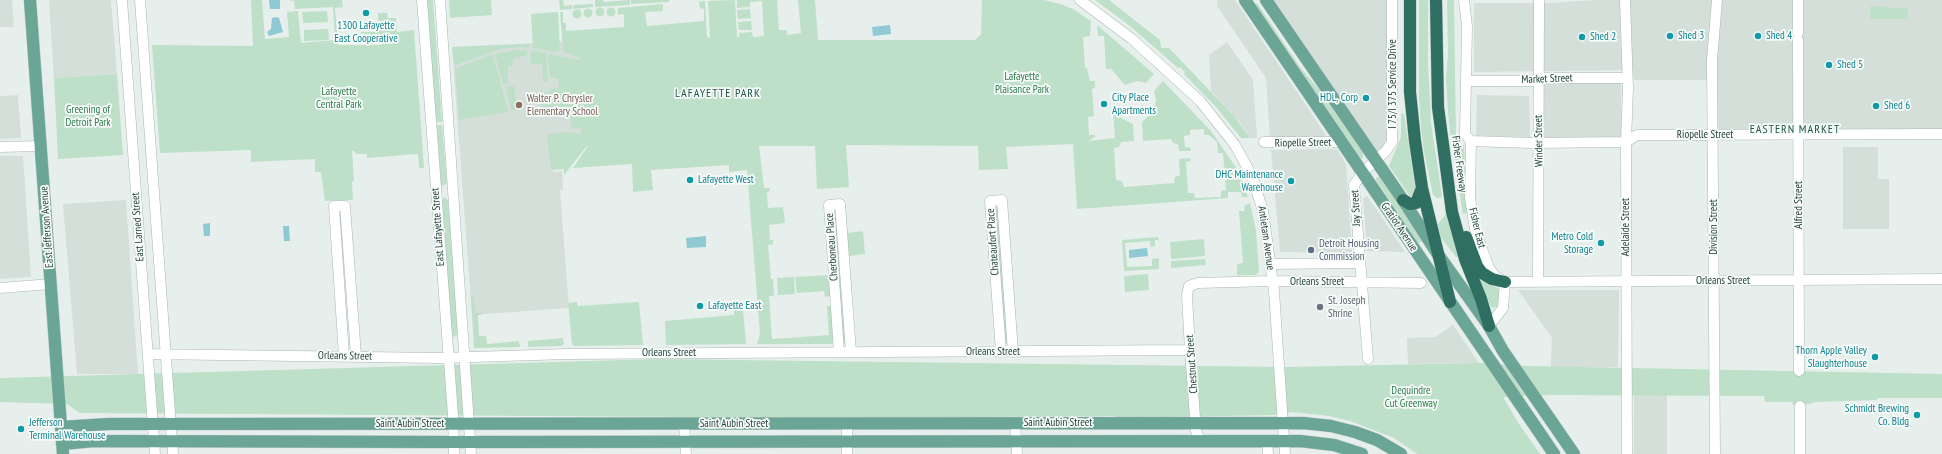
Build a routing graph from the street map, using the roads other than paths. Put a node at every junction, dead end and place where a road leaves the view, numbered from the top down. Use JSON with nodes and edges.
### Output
{"nodes":[{"id":1,"x":30,"y":0,"type":"edge"},
{"id":2,"x":122,"y":0,"type":"edge"},
{"id":3,"x":140,"y":0,"type":"edge"},
{"id":4,"x":422,"y":0,"type":"edge"},
{"id":5,"x":440,"y":0,"type":"edge"},
{"id":6,"x":1080,"y":0,"type":"edge"},
{"id":7,"x":1245,"y":0,"type":"edge"},
{"id":8,"x":1266,"y":0,"type":"edge"},
{"id":9,"x":1392,"y":0,"type":"edge"},
{"id":10,"x":1410,"y":0,"type":"edge"},
{"id":11,"x":1436,"y":0,"type":"edge"},
{"id":12,"x":1464,"y":0,"type":"edge"},
{"id":13,"x":1538,"y":0,"type":"edge"},
{"id":14,"x":1626,"y":0,"type":"edge"},
{"id":15,"x":1717,"y":0,"type":"edge"},
{"id":16,"x":1798,"y":0,"type":"edge"},
{"id":17,"x":128,"y":78,"type":"junction"},
{"id":18,"x":145,"y":78,"type":"junction"},
{"id":19,"x":1628,"y":78,"type":"junction"},
{"id":20,"x":1538,"y":79,"type":"junction"},
{"id":21,"x":1466,"y":81,"type":"junction"},
{"id":22,"x":1942,"y":134,"type":"edge"},
{"id":23,"x":1713,"y":135,"type":"junction"},
{"id":24,"x":1799,"y":135,"type":"junction"},
{"id":25,"x":1471,"y":141,"type":"junction"},
{"id":26,"x":1264,"y":142,"type":"dead end"},
{"id":27,"x":1342,"y":142,"type":"junction"},
{"id":28,"x":1626,"y":142,"type":"junction"},
{"id":29,"x":1539,"y":143,"type":"junction"},
{"id":30,"x":41,"y":146,"type":"junction"},
{"id":31,"x":0,"y":148,"type":"edge"},
{"id":32,"x":1444,"y":156,"type":"junction"},
{"id":33,"x":1376,"y":161,"type":"junction"},
{"id":34,"x":1362,"y":174,"type":"junction"},
{"id":35,"x":1422,"y":188,"type":"junction"},
{"id":36,"x":453,"y":191,"type":"junction"},
{"id":37,"x":436,"y":192,"type":"junction"},
{"id":38,"x":1403,"y":200,"type":"junction"},
{"id":39,"x":1437,"y":253,"type":"junction"},
{"id":40,"x":1359,"y":263,"type":"junction"},
{"id":41,"x":1270,"y":264,"type":"junction"},
{"id":42,"x":351,"y":277,"type":"junction"},
{"id":43,"x":338,"y":278,"type":"junction"},
{"id":44,"x":1942,"y":279,"type":"edge"},
{"id":45,"x":1272,"y":281,"type":"junction"},
{"id":46,"x":1626,"y":281,"type":"junction"},
{"id":47,"x":1714,"y":281,"type":"junction"},
{"id":48,"x":1799,"y":281,"type":"junction"},
{"id":49,"x":1361,"y":282,"type":"junction"},
{"id":50,"x":1505,"y":282,"type":"junction"},
{"id":51,"x":1538,"y":282,"type":"junction"},
{"id":52,"x":1421,"y":283,"type":"dead end"},
{"id":53,"x":51,"y":284,"type":"junction"},
{"id":54,"x":160,"y":284,"type":"junction"},
{"id":55,"x":142,"y":285,"type":"junction"},
{"id":56,"x":1189,"y":286,"type":"joint"},
{"id":57,"x":0,"y":288,"type":"edge"},
{"id":58,"x":1450,"y":302,"type":"junction"},
{"id":59,"x":1489,"y":326,"type":"junction"},
{"id":60,"x":464,"y":332,"type":"junction"},
{"id":61,"x":146,"y":333,"type":"junction"},
{"id":62,"x":164,"y":334,"type":"junction"},
{"id":63,"x":446,"y":337,"type":"junction"},
{"id":64,"x":1190,"y":350,"type":"junction"},
{"id":65,"x":839,"y":352,"type":"junction"},
{"id":66,"x":851,"y":352,"type":"junction"},
{"id":67,"x":1001,"y":352,"type":"junction"},
{"id":68,"x":1013,"y":352,"type":"junction"},
{"id":69,"x":148,"y":354,"type":"junction"},
{"id":70,"x":166,"y":354,"type":"junction"},
{"id":71,"x":344,"y":356,"type":"junction"},
{"id":72,"x":356,"y":356,"type":"junction"},
{"id":73,"x":465,"y":357,"type":"junction"},
{"id":74,"x":449,"y":358,"type":"junction"},
{"id":75,"x":1368,"y":359,"type":"dead end"},
{"id":76,"x":1799,"y":371,"type":"dead end"},
{"id":77,"x":1800,"y":406,"type":"dead end"},
{"id":78,"x":847,"y":423,"type":"junction"},
{"id":79,"x":1015,"y":423,"type":"junction"},
{"id":80,"x":1196,"y":423,"type":"junction"},
{"id":81,"x":1247,"y":423,"type":"junction"},
{"id":82,"x":1283,"y":423,"type":"junction"},
{"id":83,"x":1304,"y":423,"type":"junction"},
{"id":84,"x":136,"y":424,"type":"junction"},
{"id":85,"x":153,"y":424,"type":"junction"},
{"id":86,"x":171,"y":424,"type":"junction"},
{"id":87,"x":189,"y":424,"type":"junction"},
{"id":88,"x":313,"y":424,"type":"junction"},
{"id":89,"x":436,"y":424,"type":"junction"},
{"id":90,"x":453,"y":424,"type":"junction"},
{"id":91,"x":469,"y":424,"type":"junction"},
{"id":92,"x":490,"y":424,"type":"junction"},
{"id":93,"x":684,"y":424,"type":"junction"},
{"id":94,"x":88,"y":426,"type":"junction"},
{"id":95,"x":61,"y":427,"type":"junction"},
{"id":96,"x":1355,"y":432,"type":"junction"},
{"id":97,"x":1200,"y":440,"type":"junction"},
{"id":98,"x":89,"y":441,"type":"junction"},
{"id":99,"x":135,"y":441,"type":"junction"},
{"id":100,"x":154,"y":441,"type":"junction"},
{"id":101,"x":172,"y":441,"type":"junction"},
{"id":102,"x":847,"y":441,"type":"junction"},
{"id":103,"x":1016,"y":441,"type":"junction"},
{"id":104,"x":1247,"y":441,"type":"junction"},
{"id":105,"x":1267,"y":441,"type":"junction"},
{"id":106,"x":1285,"y":441,"type":"junction"},
{"id":107,"x":1300,"y":441,"type":"junction"},
{"id":108,"x":190,"y":442,"type":"junction"},
{"id":109,"x":314,"y":442,"type":"junction"},
{"id":110,"x":435,"y":442,"type":"junction"},
{"id":111,"x":490,"y":442,"type":"junction"},
{"id":112,"x":685,"y":442,"type":"junction"},
{"id":113,"x":454,"y":448,"type":"edge"},
{"id":114,"x":471,"y":448,"type":"edge"},
{"id":115,"x":63,"y":449,"type":"edge"},
{"id":116,"x":1350,"y":449,"type":"junction"},
{"id":117,"x":155,"y":454,"type":"edge"},
{"id":118,"x":173,"y":454,"type":"edge"},
{"id":119,"x":686,"y":454,"type":"edge"},
{"id":120,"x":847,"y":454,"type":"edge"},
{"id":121,"x":1017,"y":454,"type":"edge"},
{"id":122,"x":1268,"y":454,"type":"edge"},
{"id":123,"x":1285,"y":454,"type":"edge"},
{"id":124,"x":1362,"y":454,"type":"edge"},
{"id":125,"x":1401,"y":454,"type":"edge"},
{"id":126,"x":1554,"y":454,"type":"edge"},
{"id":127,"x":1574,"y":454,"type":"edge"},
{"id":128,"x":1627,"y":454,"type":"edge"},
{"id":129,"x":1715,"y":454,"type":"edge"},
{"id":130,"x":1800,"y":454,"type":"edge"}],
"edges":[{"from":1,"to":30,"type":"main road","name":"East Jefferson Avenue"},
{"from":2,"to":17,"type":"street","name":"East Larned Street"},
{"from":3,"to":18,"type":"street","name":"East Larned Street"},
{"from":4,"to":37,"type":"street","name":"East Lafayette Street"},
{"from":5,"to":36,"type":"street","name":"East Lafayette Street"},
{"from":6,"to":41,"type":"street","name":"Antietam Avenue"},
{"from":7,"to":27,"type":"main road","name":"Gratiot Avenue"},
{"from":8,"to":33,"type":"main road","name":"Gratiot Avenue"},
{"from":9,"to":33,"type":"street","name":"I 75/I 375 Service Drive"},
{"from":10,"to":35,"type":"highway"},
{"from":11,"to":32,"type":"highway","name":"Fisher Freeway"},
{"from":12,"to":21,"type":"street","name":"Fisher East"},
{"from":13,"to":20,"type":"street","name":"Winder Street"},
{"from":14,"to":19,"type":"street","name":"Adelaide Street"},
{"from":15,"to":23,"type":"street","name":"Division Street"},
{"from":16,"to":24,"type":"street","name":"Alfred Street"},
{"from":17,"to":18,"type":"street"},
{"from":17,"to":55,"type":"street","name":"East Larned Street"},
{"from":18,"to":54,"type":"street","name":"East Larned Street"},
{"from":19,"to":20,"type":"street","name":"Market Street"},
{"from":19,"to":28,"type":"street","name":"Adelaide Street"},
{"from":20,"to":21,"type":"street","name":"Market Street"},
{"from":20,"to":29,"type":"street","name":"Winder Street"},
{"from":21,"to":25,"type":"street","name":"Fisher East"},
{"from":22,"to":24,"type":"street","name":"Riopelle Street"},
{"from":23,"to":24,"type":"street","name":"Riopelle Street"},
{"from":23,"to":28,"type":"street","name":"Riopelle Street"},
{"from":23,"to":47,"type":"street","name":"Division Street"},
{"from":24,"to":48,"type":"street","name":"Alfred Street"},
{"from":25,"to":29,"type":"street","name":"Riopelle Street"},
{"from":25,"to":50,"type":"street","name":"Fisher East"},
{"from":26,"to":27,"type":"street","name":"Riopelle Street"},
{"from":27,"to":34,"type":"main road","name":"Gratiot Avenue"},
{"from":28,"to":29,"type":"street","name":"Riopelle Street"},
{"from":28,"to":46,"type":"street","name":"Adelaide Street"},
{"from":29,"to":51,"type":"street","name":"Winder Street"},
{"from":30,"to":31,"type":"street"},
{"from":30,"to":53,"type":"main road","name":"East Jefferson Avenue"},
{"from":32,"to":50,"type":"highway"},
{"from":32,"to":59,"type":"highway","name":"Fisher Freeway"},
{"from":33,"to":34,"type":"street","name":"Jay Street"},
{"from":33,"to":38,"type":"main road","name":"Gratiot Avenue"},
{"from":34,"to":40,"type":"street","name":"Jay Street"},
{"from":34,"to":58,"type":"main road","name":"Gratiot Avenue"},
{"from":35,"to":38,"type":"highway"},
{"from":35,"to":39,"type":"highway"},
{"from":36,"to":37,"type":"street"},
{"from":36,"to":60,"type":"street","name":"East Lafayette Street"},
{"from":37,"to":63,"type":"street","name":"East Lafayette Street"},
{"from":38,"to":39,"type":"main road","name":"Gratiot Avenue"},
{"from":39,"to":58,"type":"highway"},
{"from":39,"to":59,"type":"main road","name":"Gratiot Avenue"},
{"from":40,"to":41,"type":"street","name":"Orleans Street"},
{"from":40,"to":49,"type":"street","name":"Jay Street"},
{"from":41,"to":45,"type":"street","name":"Antietam Avenue"},
{"from":42,"to":43,"type":"street"},
{"from":42,"to":43,"type":"street"},
{"from":42,"to":72,"type":"street"},
{"from":43,"to":71,"type":"street"},
{"from":44,"to":48,"type":"street","name":"Orleans Street"},
{"from":45,"to":49,"type":"street","name":"Orleans Street"},
{"from":45,"to":56,"type":"street","name":"Orleans Street"},
{"from":45,"to":82,"type":"street","name":"Antietam Avenue"},
{"from":46,"to":47,"type":"street","name":"Orleans Street"},
{"from":46,"to":51,"type":"street","name":"Orleans Street"},
{"from":46,"to":128,"type":"street","name":"Adelaide Street"},
{"from":47,"to":48,"type":"street","name":"Orleans Street"},
{"from":47,"to":129,"type":"street","name":"Division Street"},
{"from":48,"to":76,"type":"street","name":"Alfred Street"},
{"from":49,"to":52,"type":"street","name":"Orleans Street"},
{"from":49,"to":75,"type":"street","name":"Jay Street"},
{"from":50,"to":51,"type":"street","name":"Orleans Street"},
{"from":50,"to":59,"type":"street"},
{"from":53,"to":57,"type":"street"},
{"from":53,"to":95,"type":"main road","name":"East Jefferson Avenue"},
{"from":54,"to":55,"type":"street"},
{"from":54,"to":62,"type":"street","name":"East Larned Street"},
{"from":55,"to":61,"type":"street","name":"East Larned Street"},
{"from":56,"to":64,"type":"street","name":"Chestnut Street"},
{"from":58,"to":126,"type":"main road","name":"Gratiot Avenue"},
{"from":59,"to":127,"type":"main road","name":"Gratiot Avenue"},
{"from":60,"to":63,"type":"street"},
{"from":60,"to":73,"type":"street","name":"East Lafayette Street"},
{"from":61,"to":62,"type":"street"},
{"from":61,"to":69,"type":"street","name":"East Larned Street"},
{"from":62,"to":70,"type":"street","name":"East Larned Street"},
{"from":63,"to":74,"type":"street","name":"East Lafayette Street"},
{"from":64,"to":68,"type":"street","name":"Orleans Street"},
{"from":64,"to":80,"type":"street","name":"Chestnut Street"},
{"from":65,"to":66,"type":"street","name":"Orleans Street"},
{"from":65,"to":66,"type":"street","name":"Cherboneau Place"},
{"from":65,"to":73,"type":"street","name":"Orleans Street"},
{"from":66,"to":67,"type":"street","name":"Orleans Street"},
{"from":67,"to":68,"type":"street","name":"Orleans Street"},
{"from":67,"to":68,"type":"street","name":"Chateaufort Place"},
{"from":69,"to":70,"type":"street","name":"Orleans Street"},
{"from":69,"to":85,"type":"street","name":"East Larned Street"},
{"from":70,"to":71,"type":"street","name":"Orleans Street"},
{"from":70,"to":86,"type":"street","name":"East Larned Street"},
{"from":71,"to":72,"type":"street","name":"Orleans Street"},
{"from":72,"to":74,"type":"street","name":"Orleans Street"},
{"from":73,"to":74,"type":"street","name":"Orleans Street"},
{"from":73,"to":91,"type":"street","name":"East Lafayette Street"},
{"from":74,"to":90,"type":"street","name":"East Lafayette Street"},
{"from":77,"to":130,"type":"street"},
{"from":78,"to":79,"type":"main road","name":"Saint Aubin Street"},
{"from":78,"to":93,"type":"main road","name":"Saint Aubin Street"},
{"from":78,"to":102,"type":"street"},
{"from":79,"to":80,"type":"main road","name":"Saint Aubin Street"},
{"from":79,"to":103,"type":"street"},
{"from":80,"to":81,"type":"main road","name":"Saint Aubin Street"},
{"from":80,"to":97,"type":"street","name":"Chestnut Street"},
{"from":81,"to":82,"type":"main road","name":"Saint Aubin Street"},
{"from":81,"to":104,"type":"main road"},
{"from":82,"to":83,"type":"main road","name":"Saint Aubin Street"},
{"from":82,"to":106,"type":"street","name":"Antietam Avenue"},
{"from":83,"to":96,"type":"main road","name":"Saint Aubin Street"},
{"from":83,"to":107,"type":"main road"},
{"from":84,"to":85,"type":"main road","name":"Saint Aubin Street"},
{"from":84,"to":94,"type":"main road","name":"Saint Aubin Street"},
{"from":84,"to":99,"type":"main road"},
{"from":85,"to":86,"type":"main road","name":"Saint Aubin Street"},
{"from":85,"to":100,"type":"street","name":"East Larned Street"},
{"from":86,"to":87,"type":"main road","name":"Saint Aubin Street"},
{"from":86,"to":101,"type":"street","name":"East Larned Street"},
{"from":87,"to":88,"type":"main road","name":"Saint Aubin Street"},
{"from":87,"to":108,"type":"main road"},
{"from":88,"to":89,"type":"main road","name":"Saint Aubin Street"},
{"from":88,"to":109,"type":"main road"},
{"from":89,"to":90,"type":"main road","name":"Saint Aubin Street"},
{"from":89,"to":110,"type":"main road"},
{"from":90,"to":91,"type":"main road","name":"Saint Aubin Street"},
{"from":90,"to":113,"type":"street","name":"East Lafayette Street"},
{"from":91,"to":92,"type":"main road","name":"Saint Aubin Street"},
{"from":91,"to":114,"type":"street","name":"East Lafayette Street"},
{"from":92,"to":93,"type":"main road","name":"Saint Aubin Street"},
{"from":92,"to":111,"type":"main road"},
{"from":93,"to":112,"type":"street"},
{"from":94,"to":95,"type":"main road","name":"Saint Aubin Street"},
{"from":94,"to":98,"type":"main road"},
{"from":95,"to":115,"type":"main road","name":"East Jefferson Avenue"},
{"from":96,"to":116,"type":"main road"},
{"from":96,"to":125,"type":"main road","name":"Saint Aubin Street"},
{"from":97,"to":103,"type":"main road","name":"Saint Aubin Street"},
{"from":97,"to":104,"type":"main road","name":"Saint Aubin Street"},
{"from":98,"to":99,"type":"main road","name":"Saint Aubin Street"},
{"from":98,"to":115,"type":"main road","name":"Saint Aubin Street"},
{"from":99,"to":100,"type":"main road","name":"Saint Aubin Street"},
{"from":100,"to":101,"type":"main road","name":"Saint Aubin Street"},
{"from":100,"to":117,"type":"street","name":"East Larned Street"},
{"from":101,"to":108,"type":"main road","name":"Saint Aubin Street"},
{"from":101,"to":118,"type":"street","name":"East Larned Street"},
{"from":102,"to":103,"type":"main road","name":"Saint Aubin Street"},
{"from":102,"to":112,"type":"main road","name":"Saint Aubin Street"},
{"from":102,"to":120,"type":"street"},
{"from":103,"to":121,"type":"street"},
{"from":104,"to":105,"type":"main road","name":"Saint Aubin Street"},
{"from":105,"to":106,"type":"main road","name":"Saint Aubin Street"},
{"from":105,"to":122,"type":"street"},
{"from":106,"to":107,"type":"main road","name":"Saint Aubin Street"},
{"from":106,"to":123,"type":"street","name":"Antietam Avenue"},
{"from":107,"to":116,"type":"main road","name":"Saint Aubin Street"},
{"from":108,"to":109,"type":"main road","name":"Saint Aubin Street"},
{"from":109,"to":110,"type":"main road","name":"Saint Aubin Street"},
{"from":110,"to":113,"type":"main road","name":"Saint Aubin Street"},
{"from":111,"to":112,"type":"main road","name":"Saint Aubin Street"},
{"from":111,"to":114,"type":"main road","name":"Saint Aubin Street"},
{"from":112,"to":119,"type":"street"},
{"from":113,"to":114,"type":"main road","name":"Saint Aubin Street"},
{"from":116,"to":124,"type":"main road","name":"Saint Aubin Street"}]}
